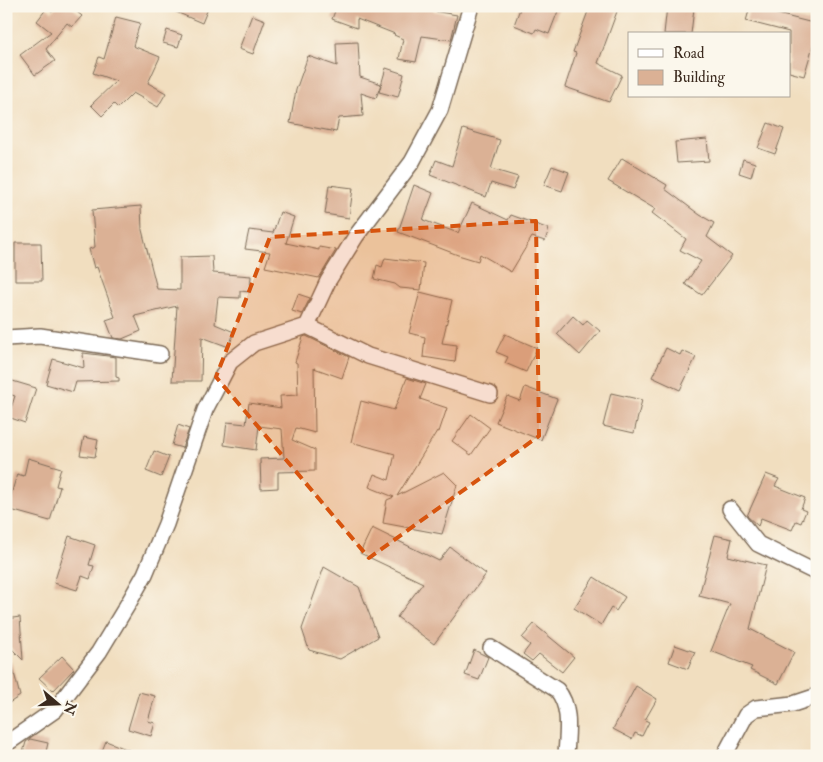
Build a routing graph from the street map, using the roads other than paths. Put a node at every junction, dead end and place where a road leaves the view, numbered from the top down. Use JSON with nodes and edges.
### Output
{"nodes":[{"id":1,"x":470,"y":6,"type":"edge"},
{"id":2,"x":308,"y":326,"type":"junction"},
{"id":3,"x":6,"y":338,"type":"edge"},
{"id":4,"x":160,"y":354,"type":"dead end"},
{"id":5,"x":490,"y":394,"type":"dead end"},
{"id":6,"x":730,"y":509,"type":"dead end"},
{"id":7,"x":817,"y":573,"type":"edge"},
{"id":8,"x":491,"y":648,"type":"dead end"},
{"id":9,"x":817,"y":696,"type":"edge"},
{"id":10,"x":6,"y":744,"type":"edge"},
{"id":11,"x":566,"y":756,"type":"edge"},
{"id":12,"x":724,"y":756,"type":"edge"}],
"edges":[{"from":1,"to":2,"type":"street"},
{"from":2,"to":5,"type":"street"},
{"from":2,"to":10,"type":"street"},
{"from":3,"to":4,"type":"street"},
{"from":6,"to":7,"type":"street"},
{"from":8,"to":11,"type":"street"},
{"from":9,"to":12,"type":"street"}]}
